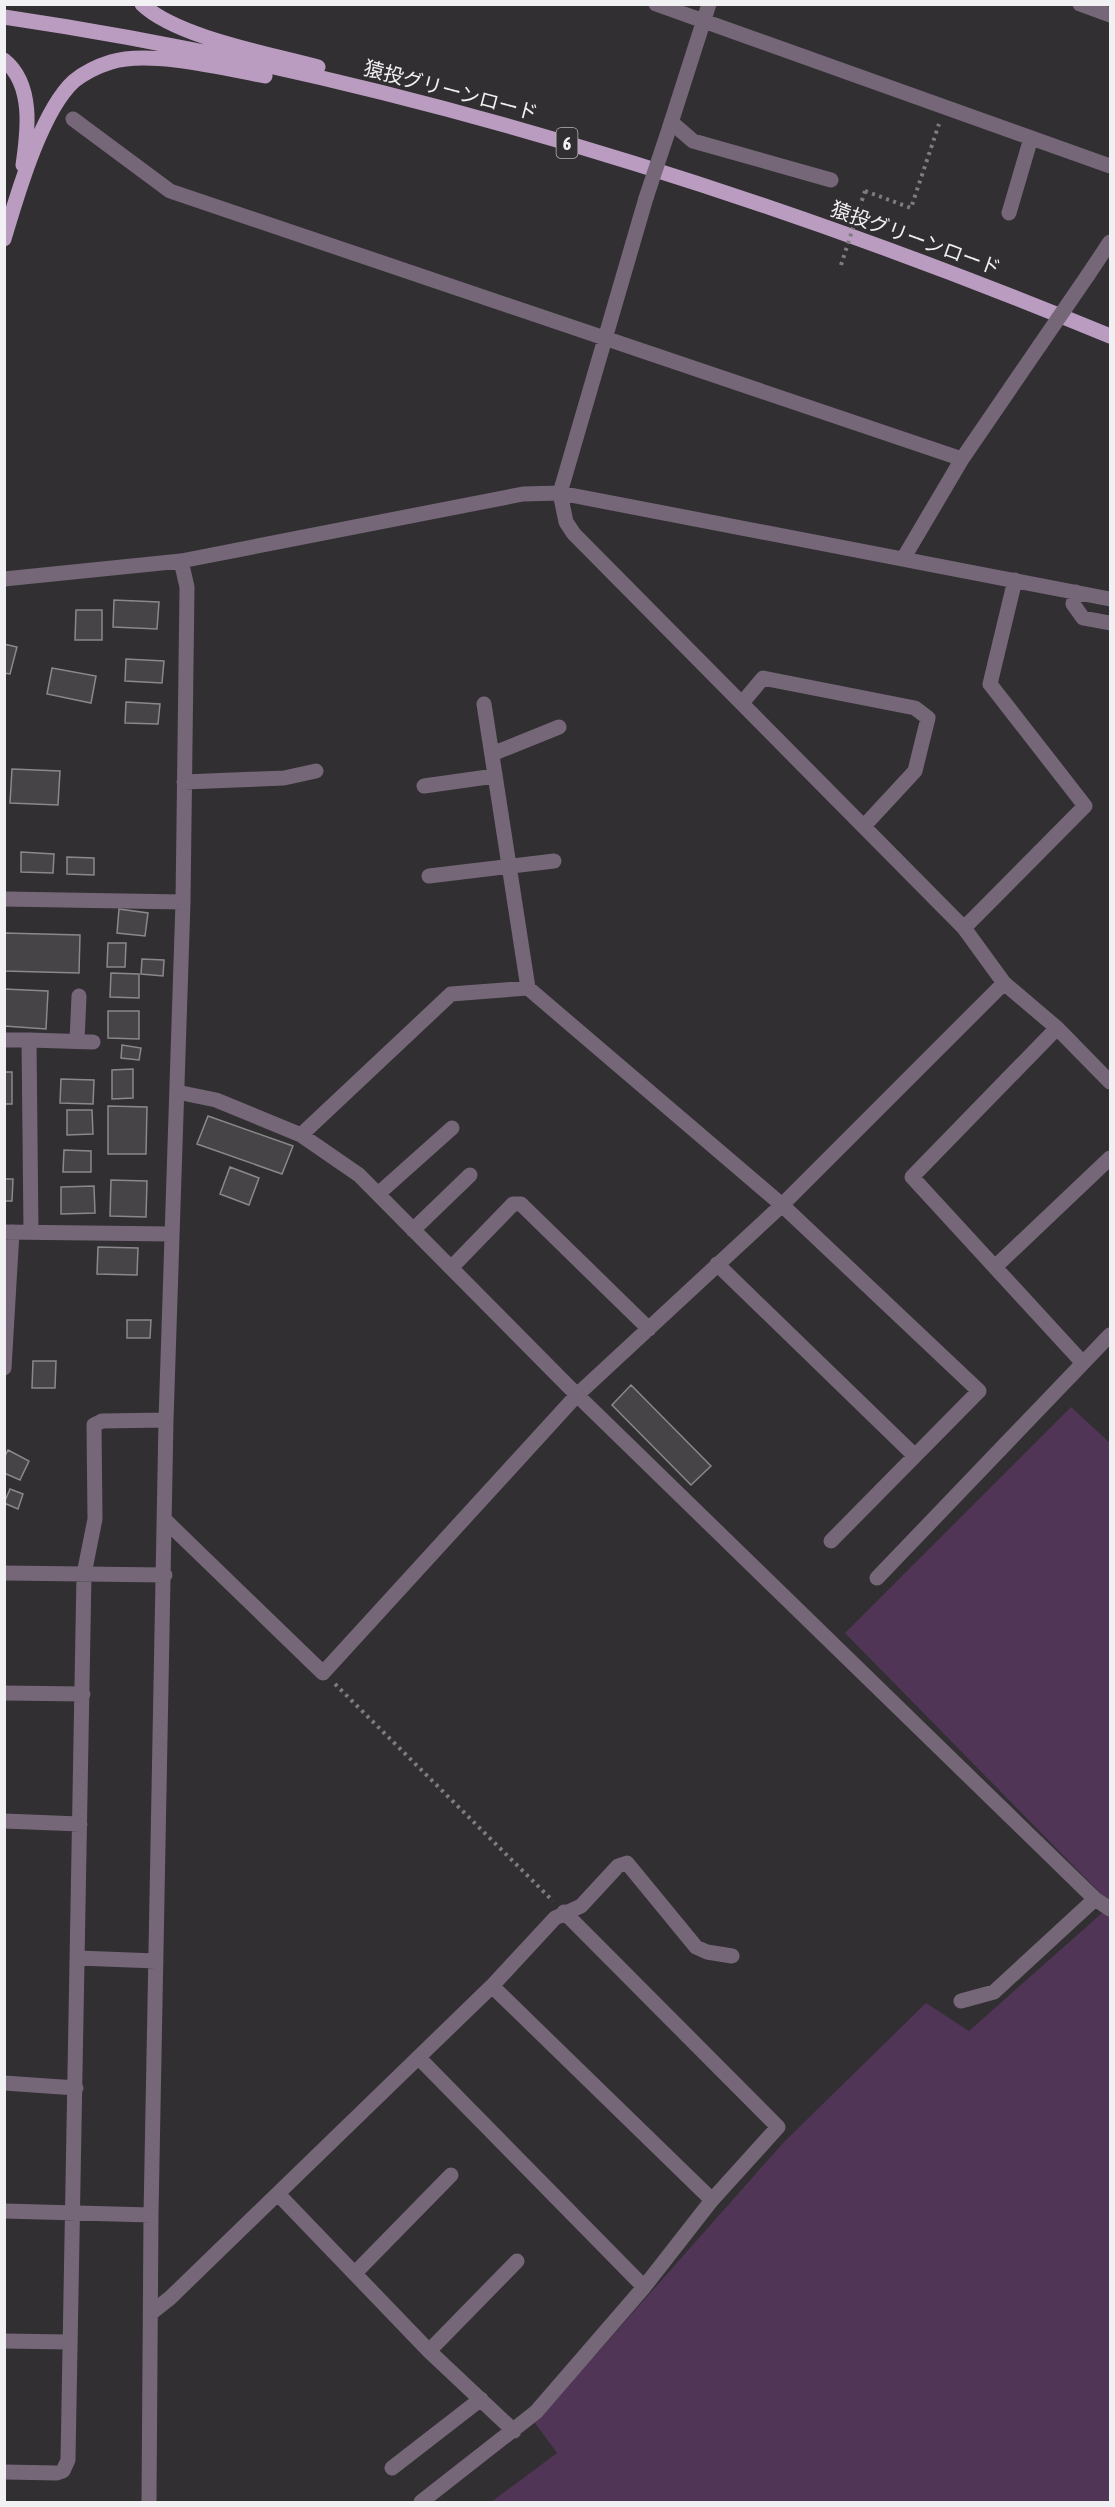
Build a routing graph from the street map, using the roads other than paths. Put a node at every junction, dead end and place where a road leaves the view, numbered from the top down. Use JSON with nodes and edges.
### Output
{"nodes":[{"id":1,"x":142,"y":4,"type":"edge"},
{"id":2,"x":656,"y":4,"type":"edge"},
{"id":3,"x":709,"y":4,"type":"edge"},
{"id":4,"x":1080,"y":4,"type":"edge"},
{"id":5,"x":1110,"y":15,"type":"edge"},
{"id":6,"x":4,"y":17,"type":"edge"},
{"id":7,"x":703,"y":21,"type":"junction"},
{"id":8,"x":4,"y":60,"type":"edge"},
{"id":9,"x":413,"y":101,"type":"junction"},
{"id":10,"x":73,"y":119,"type":"dead end"},
{"id":11,"x":494,"y":123,"type":"junction"},
{"id":12,"x":670,"y":124,"type":"junction"},
{"id":13,"x":1031,"y":138,"type":"junction"},
{"id":14,"x":1110,"y":166,"type":"edge"},
{"id":15,"x":831,"y":180,"type":"dead end"},
{"id":16,"x":21,"y":186,"type":"junction"},
{"id":17,"x":1009,"y":213,"type":"dead end"},
{"id":18,"x":4,"y":239,"type":"edge"},
{"id":19,"x":1110,"y":242,"type":"edge"},
{"id":20,"x":1110,"y":336,"type":"edge"},
{"id":21,"x":603,"y":339,"type":"junction"},
{"id":22,"x":962,"y":459,"type":"junction"},
{"id":23,"x":560,"y":493,"type":"junction"},
{"id":24,"x":903,"y":560,"type":"junction"},
{"id":25,"x":181,"y":561,"type":"junction"},
{"id":26,"x":4,"y":579,"type":"edge"},
{"id":27,"x":1015,"y":580,"type":"junction"},
{"id":28,"x":1076,"y":592,"type":"junction"},
{"id":29,"x":1110,"y":599,"type":"edge"},
{"id":30,"x":1110,"y":623,"type":"edge"},
{"id":31,"x":742,"y":703,"type":"junction"},
{"id":32,"x":484,"y":704,"type":"dead end"},
{"id":33,"x":558,"y":727,"type":"dead end"},
{"id":34,"x":492,"y":754,"type":"junction"},
{"id":35,"x":315,"y":771,"type":"dead end"},
{"id":36,"x":495,"y":776,"type":"junction"},
{"id":37,"x":184,"y":782,"type":"junction"},
{"id":38,"x":424,"y":786,"type":"dead end"},
{"id":39,"x":865,"y":825,"type":"junction"},
{"id":40,"x":554,"y":861,"type":"dead end"},
{"id":41,"x":509,"y":867,"type":"junction"},
{"id":42,"x":429,"y":876,"type":"dead end"},
{"id":43,"x":4,"y":899,"type":"edge"},
{"id":44,"x":183,"y":902,"type":"junction"},
{"id":45,"x":964,"y":928,"type":"junction"},
{"id":46,"x":1004,"y":983,"type":"junction"},
{"id":47,"x":528,"y":988,"type":"junction"},
{"id":48,"x":79,"y":996,"type":"dead end"},
{"id":49,"x":1057,"y":1029,"type":"junction"},
{"id":50,"x":4,"y":1040,"type":"edge"},
{"id":51,"x":29,"y":1040,"type":"junction"},
{"id":52,"x":77,"y":1041,"type":"junction"},
{"id":53,"x":93,"y":1042,"type":"dead end"},
{"id":54,"x":1110,"y":1082,"type":"edge"},
{"id":55,"x":177,"y":1092,"type":"junction"},
{"id":56,"x":452,"y":1128,"type":"dead end"},
{"id":57,"x":301,"y":1135,"type":"junction"},
{"id":58,"x":1110,"y":1158,"type":"edge"},
{"id":59,"x":470,"y":1175,"type":"dead end"},
{"id":60,"x":378,"y":1194,"type":"junction"},
{"id":61,"x":782,"y":1205,"type":"junction"},
{"id":62,"x":413,"y":1230,"type":"junction"},
{"id":63,"x":8,"y":1232,"type":"edge"},
{"id":64,"x":31,"y":1232,"type":"junction"},
{"id":65,"x":172,"y":1234,"type":"junction"},
{"id":66,"x":717,"y":1264,"type":"junction"},
{"id":67,"x":994,"y":1267,"type":"junction"},
{"id":68,"x":451,"y":1268,"type":"junction"},
{"id":69,"x":648,"y":1329,"type":"junction"},
{"id":70,"x":1110,"y":1335,"type":"edge"},
{"id":71,"x":1082,"y":1362,"type":"junction"},
{"id":72,"x":4,"y":1368,"type":"edge"},
{"id":73,"x":577,"y":1395,"type":"junction"},
{"id":74,"x":166,"y":1420,"type":"junction"},
{"id":75,"x":915,"y":1456,"type":"junction"},
{"id":76,"x":166,"y":1521,"type":"junction"},
{"id":77,"x":831,"y":1541,"type":"dead end"},
{"id":78,"x":4,"y":1573,"type":"edge"},
{"id":79,"x":84,"y":1574,"type":"junction"},
{"id":80,"x":165,"y":1575,"type":"junction"},
{"id":81,"x":877,"y":1578,"type":"dead end"},
{"id":82,"x":4,"y":1693,"type":"edge"},
{"id":83,"x":83,"y":1694,"type":"junction"},
{"id":84,"x":4,"y":1821,"type":"edge"},
{"id":85,"x":80,"y":1824,"type":"junction"},
{"id":86,"x":1095,"y":1899,"type":"junction"},
{"id":87,"x":1110,"y":1909,"type":"edge"},
{"id":88,"x":564,"y":1912,"type":"junction"},
{"id":89,"x":732,"y":1956,"type":"dead end"},
{"id":90,"x":78,"y":1958,"type":"junction"},
{"id":91,"x":156,"y":1961,"type":"junction"},
{"id":92,"x":492,"y":1986,"type":"junction"},
{"id":93,"x":961,"y":2001,"type":"dead end"},
{"id":94,"x":419,"y":2058,"type":"junction"},
{"id":95,"x":4,"y":2083,"type":"edge"},
{"id":96,"x":76,"y":2088,"type":"junction"},
{"id":97,"x":452,"y":2175,"type":"dead end"},
{"id":98,"x":278,"y":2194,"type":"junction"},
{"id":99,"x":712,"y":2200,"type":"junction"},
{"id":100,"x":4,"y":2211,"type":"edge"},
{"id":101,"x":73,"y":2213,"type":"junction"},
{"id":102,"x":151,"y":2215,"type":"junction"},
{"id":103,"x":517,"y":2261,"type":"dead end"},
{"id":104,"x":356,"y":2272,"type":"junction"},
{"id":105,"x":644,"y":2287,"type":"junction"},
{"id":106,"x":151,"y":2313,"type":"junction"},
{"id":107,"x":4,"y":2341,"type":"edge"},
{"id":108,"x":68,"y":2342,"type":"junction"},
{"id":109,"x":429,"y":2351,"type":"junction"},
{"id":110,"x":480,"y":2399,"type":"junction"},
{"id":111,"x":514,"y":2431,"type":"junction"},
{"id":112,"x":392,"y":2468,"type":"dead end"},
{"id":113,"x":4,"y":2472,"type":"edge"},
{"id":114,"x":149,"y":2502,"type":"edge"},
{"id":115,"x":421,"y":2502,"type":"edge"}],
"edges":[{"from":1,"to":11,"type":"main road"},
{"from":2,"to":7,"type":"street"},
{"from":3,"to":7,"type":"street"},
{"from":4,"to":5,"type":"street"},
{"from":6,"to":9,"type":"main road","name":"猿投グリーンロード","number":"6"},
{"from":7,"to":12,"type":"street"},
{"from":7,"to":13,"type":"street"},
{"from":8,"to":16,"type":"main road"},
{"from":9,"to":11,"type":"main road","name":"猿投グリーンロード","number":"6"},
{"from":9,"to":16,"type":"main road"},
{"from":10,"to":21,"type":"street"},
{"from":11,"to":20,"type":"main road","name":"猿投グリーンロード","number":"6"},
{"from":12,"to":15,"type":"street"},
{"from":12,"to":21,"type":"street","bridge":true},
{"from":13,"to":14,"type":"street"},
{"from":13,"to":17,"type":"street"},
{"from":16,"to":18,"type":"main road"},
{"from":19,"to":22,"type":"street","bridge":true},
{"from":21,"to":22,"type":"street"},
{"from":21,"to":23,"type":"street"},
{"from":22,"to":24,"type":"street"},
{"from":23,"to":24,"type":"street"},
{"from":23,"to":25,"type":"street"},
{"from":23,"to":31,"type":"street"},
{"from":24,"to":27,"type":"street"},
{"from":25,"to":26,"type":"street"},
{"from":25,"to":37,"type":"street"},
{"from":27,"to":28,"type":"street"},
{"from":27,"to":45,"type":"street"},
{"from":28,"to":29,"type":"street"},
{"from":28,"to":30,"type":"street"},
{"from":31,"to":39,"type":"street"},
{"from":31,"to":39,"type":"street"},
{"from":32,"to":34,"type":"street"},
{"from":33,"to":34,"type":"street"},
{"from":34,"to":36,"type":"street"},
{"from":35,"to":37,"type":"street"},
{"from":36,"to":38,"type":"street"},
{"from":36,"to":41,"type":"street"},
{"from":37,"to":44,"type":"street"},
{"from":39,"to":45,"type":"street"},
{"from":40,"to":41,"type":"street"},
{"from":41,"to":42,"type":"street"},
{"from":41,"to":47,"type":"street"},
{"from":43,"to":44,"type":"street"},
{"from":44,"to":55,"type":"street"},
{"from":45,"to":46,"type":"street"},
{"from":46,"to":49,"type":"street"},
{"from":46,"to":61,"type":"street"},
{"from":47,"to":57,"type":"street"},
{"from":47,"to":61,"type":"street"},
{"from":48,"to":52,"type":"street"},
{"from":49,"to":54,"type":"street"},
{"from":49,"to":67,"type":"street"},
{"from":50,"to":51,"type":"street"},
{"from":51,"to":52,"type":"street"},
{"from":51,"to":64,"type":"street"},
{"from":52,"to":53,"type":"street"},
{"from":55,"to":57,"type":"street"},
{"from":55,"to":65,"type":"street"},
{"from":56,"to":60,"type":"street"},
{"from":57,"to":60,"type":"street"},
{"from":58,"to":67,"type":"street"},
{"from":59,"to":62,"type":"street"},
{"from":60,"to":62,"type":"street"},
{"from":61,"to":66,"type":"street"},
{"from":61,"to":75,"type":"street"},
{"from":62,"to":68,"type":"street"},
{"from":63,"to":64,"type":"street"},
{"from":63,"to":72,"type":"street"},
{"from":64,"to":65,"type":"street"},
{"from":65,"to":74,"type":"street"},
{"from":66,"to":69,"type":"street"},
{"from":66,"to":75,"type":"street"},
{"from":67,"to":71,"type":"street"},
{"from":68,"to":69,"type":"street"},
{"from":68,"to":73,"type":"street"},
{"from":69,"to":73,"type":"street"},
{"from":70,"to":71,"type":"street"},
{"from":71,"to":81,"type":"street"},
{"from":73,"to":76,"type":"street"},
{"from":73,"to":86,"type":"street"},
{"from":74,"to":76,"type":"street"},
{"from":74,"to":79,"type":"street"},
{"from":75,"to":77,"type":"street"},
{"from":76,"to":80,"type":"street"},
{"from":78,"to":79,"type":"street"},
{"from":79,"to":80,"type":"street"},
{"from":79,"to":83,"type":"street"},
{"from":80,"to":91,"type":"street"},
{"from":82,"to":83,"type":"street"},
{"from":83,"to":85,"type":"street"},
{"from":84,"to":85,"type":"street"},
{"from":85,"to":90,"type":"street"},
{"from":86,"to":87,"type":"street"},
{"from":86,"to":93,"type":"street"},
{"from":88,"to":89,"type":"street"},
{"from":88,"to":92,"type":"street"},
{"from":88,"to":99,"type":"street"},
{"from":90,"to":91,"type":"street"},
{"from":90,"to":96,"type":"street"},
{"from":91,"to":102,"type":"street"},
{"from":92,"to":94,"type":"street"},
{"from":92,"to":99,"type":"street"},
{"from":94,"to":98,"type":"street"},
{"from":94,"to":105,"type":"street"},
{"from":95,"to":96,"type":"street"},
{"from":96,"to":101,"type":"street"},
{"from":97,"to":104,"type":"street"},
{"from":98,"to":104,"type":"street"},
{"from":98,"to":106,"type":"street"},
{"from":99,"to":105,"type":"street"},
{"from":100,"to":101,"type":"street"},
{"from":101,"to":102,"type":"street"},
{"from":101,"to":108,"type":"street"},
{"from":102,"to":106,"type":"street"},
{"from":103,"to":109,"type":"street"},
{"from":104,"to":109,"type":"street"},
{"from":105,"to":111,"type":"street"},
{"from":106,"to":114,"type":"street"},
{"from":107,"to":108,"type":"street"},
{"from":108,"to":113,"type":"street"},
{"from":109,"to":110,"type":"street"},
{"from":110,"to":111,"type":"street"},
{"from":110,"to":112,"type":"street"},
{"from":111,"to":115,"type":"street"}]}
